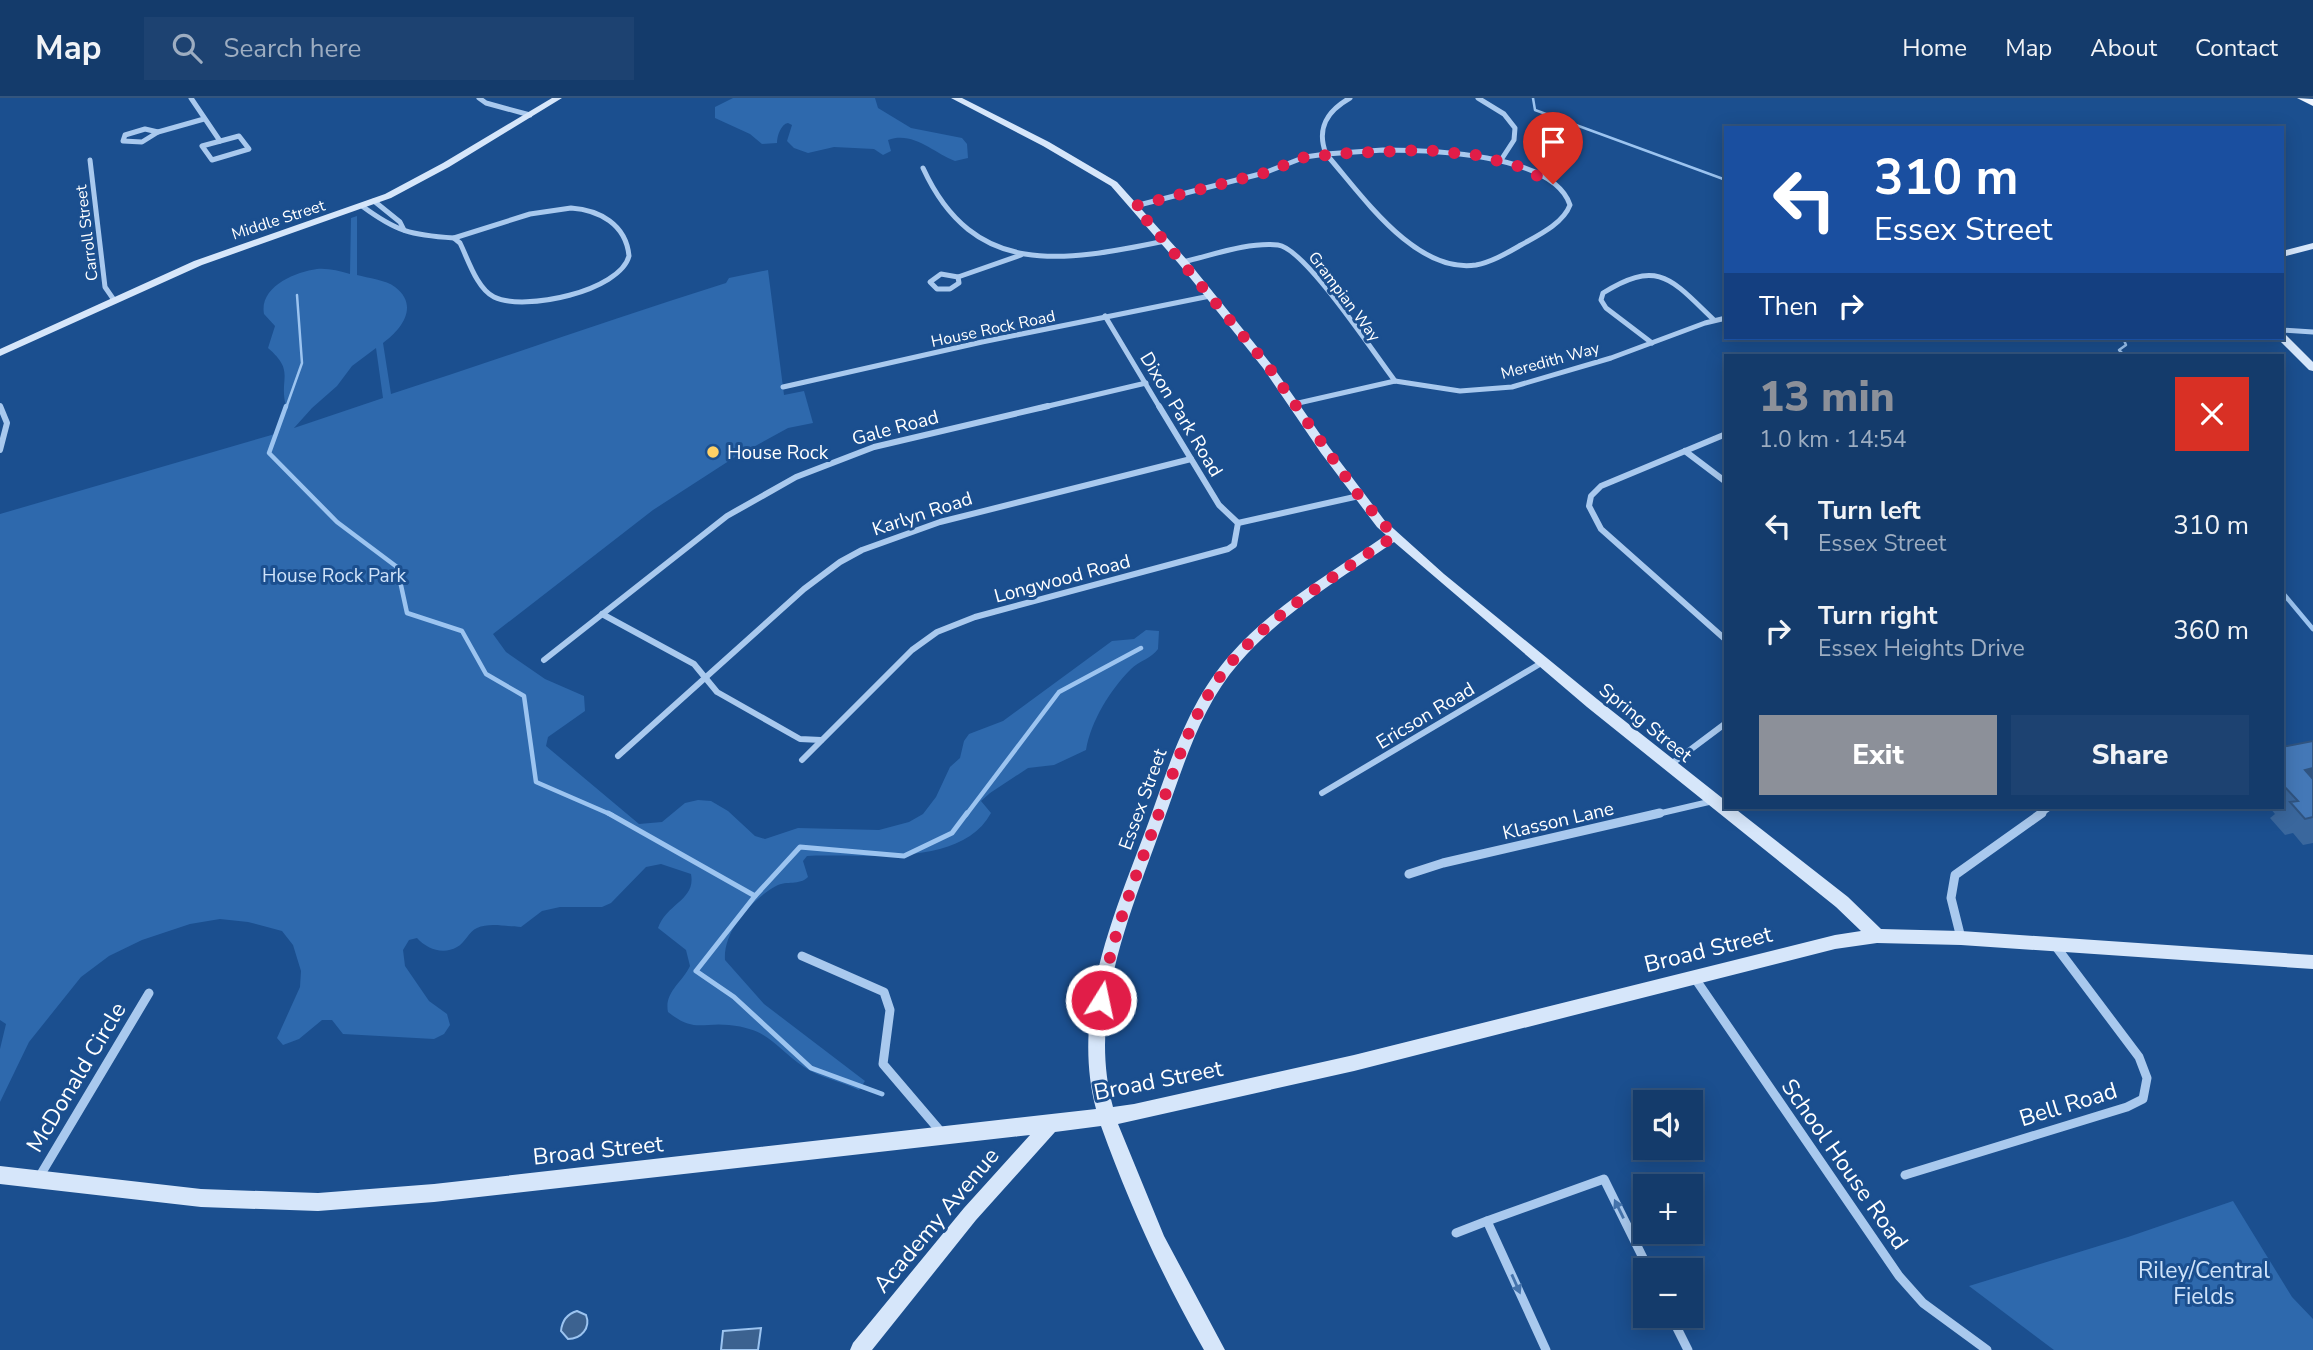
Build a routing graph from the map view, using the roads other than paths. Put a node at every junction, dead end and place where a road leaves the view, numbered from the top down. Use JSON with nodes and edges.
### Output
{"nodes":[{"id":1,"x":191,"y":98,"type":"edge"},
{"id":2,"x":480,"y":98,"type":"edge"},
{"id":3,"x":558,"y":98,"type":"edge"},
{"id":4,"x":955,"y":98,"type":"edge"},
{"id":5,"x":1350,"y":98,"type":"edge"},
{"id":6,"x":1478,"y":98,"type":"edge"},
{"id":7,"x":2302,"y":98,"type":"edge"},
{"id":8,"x":2313,"y":103,"type":"edge"},
{"id":9,"x":530,"y":115,"type":"junction"},
{"id":10,"x":205,"y":119,"type":"junction"},
{"id":11,"x":158,"y":132,"type":"junction"},
{"id":12,"x":220,"y":141,"type":"junction"},
{"id":13,"x":1326,"y":154,"type":"junction"},
{"id":14,"x":90,"y":160,"type":"dead end"},
{"id":15,"x":1501,"y":160,"type":"junction"},
{"id":16,"x":923,"y":168,"type":"dead end"},
{"id":17,"x":374,"y":201,"type":"junction"},
{"id":18,"x":362,"y":206,"type":"junction"},
{"id":19,"x":1135,"y":206,"type":"junction"},
{"id":20,"x":404,"y":230,"type":"junction"},
{"id":21,"x":454,"y":238,"type":"junction"},
{"id":22,"x":1165,"y":242,"type":"junction"},
{"id":23,"x":2313,"y":246,"type":"edge"},
{"id":24,"x":2284,"y":253,"type":"edge"},
{"id":25,"x":1022,"y":254,"type":"junction"},
{"id":26,"x":1183,"y":262,"type":"junction"},
{"id":27,"x":958,"y":276,"type":"junction"},
{"id":28,"x":1210,"y":296,"type":"junction"},
{"id":29,"x":114,"y":300,"type":"junction"},
{"id":30,"x":1105,"y":316,"type":"junction"},
{"id":31,"x":1724,"y":318,"type":"edge"},
{"id":32,"x":1714,"y":320,"type":"junction"},
{"id":33,"x":2284,"y":330,"type":"edge"},
{"id":34,"x":2313,"y":332,"type":"edge"},
{"id":35,"x":2284,"y":339,"type":"edge"},
{"id":36,"x":1652,"y":344,"type":"junction"},
{"id":37,"x":0,"y":353,"type":"edge"},
{"id":38,"x":2313,"y":368,"type":"edge"},
{"id":39,"x":1395,"y":381,"type":"junction"},
{"id":40,"x":1146,"y":383,"type":"junction"},
{"id":41,"x":783,"y":387,"type":"dead end"},
{"id":42,"x":1294,"y":404,"type":"junction"},
{"id":43,"x":0,"y":406,"type":"edge"},
{"id":44,"x":1724,"y":435,"type":"edge"},
{"id":45,"x":0,"y":450,"type":"edge"},
{"id":46,"x":1685,"y":452,"type":"junction"},
{"id":47,"x":1191,"y":459,"type":"junction"},
{"id":48,"x":1724,"y":481,"type":"edge"},
{"id":49,"x":1359,"y":496,"type":"junction"},
{"id":50,"x":1238,"y":523,"type":"junction"},
{"id":51,"x":1394,"y":536,"type":"junction"},
{"id":52,"x":602,"y":614,"type":"junction"},
{"id":53,"x":1724,"y":638,"type":"edge"},
{"id":54,"x":544,"y":660,"type":"dead end"},
{"id":55,"x":1543,"y":662,"type":"junction"},
{"id":56,"x":704,"y":677,"type":"junction"},
{"id":57,"x":1724,"y":724,"type":"edge"},
{"id":58,"x":822,"y":739,"type":"junction"},
{"id":59,"x":618,"y":756,"type":"dead end"},
{"id":60,"x":802,"y":760,"type":"dead end"},
{"id":61,"x":1668,"y":766,"type":"junction"},
{"id":62,"x":1322,"y":793,"type":"dead end"},
{"id":63,"x":1714,"y":801,"type":"junction"},
{"id":64,"x":1724,"y":809,"type":"edge"},
{"id":65,"x":1724,"y":809,"type":"edge"},
{"id":66,"x":2047,"y":809,"type":"edge"},
{"id":67,"x":1409,"y":874,"type":"dead end"},
{"id":68,"x":1877,"y":936,"type":"junction"},
{"id":69,"x":1961,"y":938,"type":"junction"},
{"id":70,"x":2054,"y":944,"type":"junction"},
{"id":71,"x":802,"y":956,"type":"dead end"},
{"id":72,"x":2313,"y":962,"type":"edge"},
{"id":73,"x":1694,"y":977,"type":"junction"},
{"id":74,"x":149,"y":993,"type":"dead end"},
{"id":75,"x":1105,"y":1117,"type":"junction"},
{"id":76,"x":1051,"y":1124,"type":"junction"},
{"id":77,"x":943,"y":1134,"type":"junction"},
{"id":78,"x":0,"y":1175,"type":"edge"},
{"id":79,"x":1905,"y":1175,"type":"dead end"},
{"id":80,"x":37,"y":1181,"type":"junction"},
{"id":81,"x":1487,"y":1221,"type":"junction"},
{"id":82,"x":1456,"y":1233,"type":"dead end"},
{"id":83,"x":1643,"y":1258,"type":"edge"},
{"id":84,"x":1677,"y":1328,"type":"edge"},
{"id":85,"x":860,"y":1350,"type":"edge"},
{"id":86,"x":1215,"y":1350,"type":"edge"},
{"id":87,"x":1546,"y":1350,"type":"edge"},
{"id":88,"x":1688,"y":1350,"type":"edge"},
{"id":89,"x":1987,"y":1350,"type":"edge"}],
"edges":[{"from":1,"to":10,"type":"street"},
{"from":2,"to":9,"type":"street"},
{"from":3,"to":9,"type":"street","name":"Middle Street"},
{"from":4,"to":19,"type":"street"},
{"from":5,"to":13,"type":"street"},
{"from":6,"to":15,"type":"street"},
{"from":7,"to":8,"type":"main road"},
{"from":9,"to":17,"type":"street","name":"Middle Street"},
{"from":10,"to":11,"type":"street"},
{"from":10,"to":12,"type":"street"},
{"from":11,"to":11,"type":"street"},
{"from":12,"to":12,"type":"street"},
{"from":13,"to":15,"type":"street"},
{"from":13,"to":15,"type":"street"},
{"from":13,"to":19,"type":"street"},
{"from":14,"to":29,"type":"street","name":"Carroll Street"},
{"from":16,"to":25,"type":"street"},
{"from":17,"to":18,"type":"street","name":"Middle Street"},
{"from":17,"to":20,"type":"street"},
{"from":18,"to":20,"type":"street"},
{"from":18,"to":29,"type":"street","name":"Middle Street"},
{"from":19,"to":22,"type":"street"},
{"from":20,"to":21,"type":"street"},
{"from":21,"to":21,"type":"street"},
{"from":22,"to":25,"type":"street"},
{"from":22,"to":26,"type":"street"},
{"from":23,"to":24,"type":"street"},
{"from":25,"to":27,"type":"street"},
{"from":26,"to":28,"type":"street"},
{"from":26,"to":39,"type":"street","name":"Grampian Way"},
{"from":27,"to":27,"type":"street"},
{"from":28,"to":30,"type":"street","name":"House Rock Road"},
{"from":28,"to":42,"type":"street"},
{"from":29,"to":37,"type":"street","name":"Middle Street"},
{"from":30,"to":40,"type":"street","name":"Dixon Park Road"},
{"from":30,"to":41,"type":"street","name":"House Rock Road"},
{"from":31,"to":32,"type":"street","name":"Meredith Way"},
{"from":32,"to":36,"type":"street","name":"Meredith Way"},
{"from":32,"to":36,"type":"street"},
{"from":33,"to":34,"type":"street"},
{"from":35,"to":38,"type":"street"},
{"from":36,"to":39,"type":"street","name":"Meredith Way"},
{"from":39,"to":42,"type":"street","name":"Meredith Way"},
{"from":40,"to":47,"type":"street","name":"Dixon Park Road"},
{"from":40,"to":52,"type":"street","name":"Gale Road"},
{"from":42,"to":49,"type":"street"},
{"from":43,"to":45,"type":"street"},
{"from":44,"to":46,"type":"street"},
{"from":46,"to":48,"type":"street"},
{"from":46,"to":53,"type":"street"},
{"from":47,"to":50,"type":"street","name":"Dixon Park Road"},
{"from":47,"to":56,"type":"street","name":"Karlyn Road"},
{"from":49,"to":50,"type":"street"},
{"from":49,"to":51,"type":"street"},
{"from":50,"to":58,"type":"street","name":"Longwood Road"},
{"from":51,"to":55,"type":"street","name":"Spring Street"},
{"from":51,"to":75,"type":"street","name":"Essex Street"},
{"from":52,"to":54,"type":"street","name":"Gale Road"},
{"from":52,"to":56,"type":"street"},
{"from":55,"to":61,"type":"street","name":"Spring Street"},
{"from":55,"to":62,"type":"street","name":"Ericson Road"},
{"from":56,"to":58,"type":"street"},
{"from":56,"to":59,"type":"street","name":"Karlyn Road"},
{"from":57,"to":61,"type":"street"},
{"from":58,"to":60,"type":"street","name":"Longwood Road"},
{"from":61,"to":63,"type":"street","name":"Spring Street"},
{"from":63,"to":64,"type":"street","name":"Spring Street"},
{"from":63,"to":67,"type":"street","name":"Klasson Lane"},
{"from":65,"to":68,"type":"street","name":"Spring Street"},
{"from":66,"to":69,"type":"street"},
{"from":68,"to":69,"type":"street","name":"Broad Street"},
{"from":68,"to":73,"type":"street","name":"Broad Street"},
{"from":69,"to":70,"type":"street","name":"Broad Street"},
{"from":70,"to":72,"type":"street","name":"Broad Street"},
{"from":70,"to":79,"type":"street","name":"Bell Road"},
{"from":71,"to":77,"type":"street"},
{"from":73,"to":75,"type":"street","name":"Broad Street"},
{"from":73,"to":89,"type":"street","name":"School House Road"},
{"from":74,"to":80,"type":"street","name":"McDonald Circle"},
{"from":75,"to":76,"type":"street","name":"Broad Street"},
{"from":75,"to":86,"type":"street","name":"Essex Street"},
{"from":76,"to":77,"type":"street","name":"Broad Street"},
{"from":76,"to":85,"type":"street","name":"Academy Avenue"},
{"from":77,"to":80,"type":"street","name":"Broad Street"},
{"from":78,"to":80,"type":"street","name":"Broad Street"},
{"from":81,"to":82,"type":"street"},
{"from":83,"to":81,"type":"street","one_way":true},
{"from":81,"to":87,"type":"street","one_way":true},
{"from":84,"to":88,"type":"street"}]}
